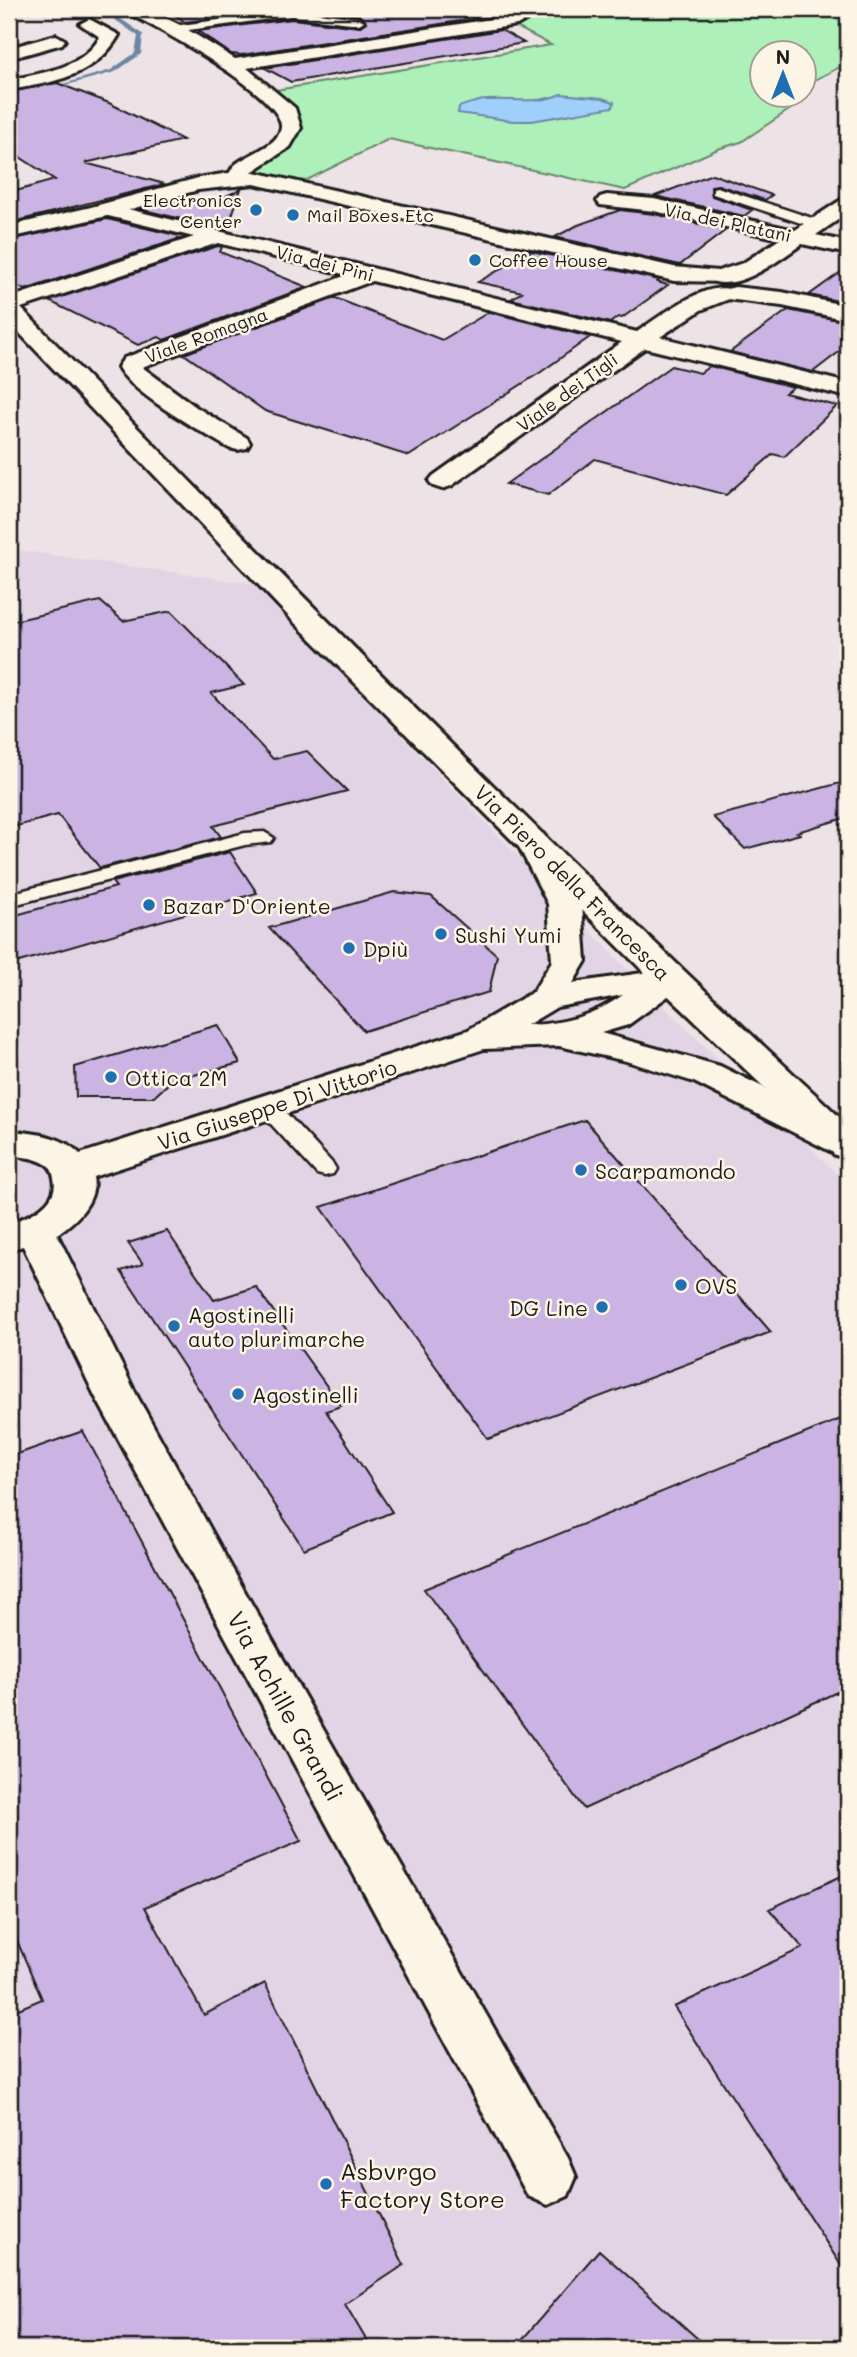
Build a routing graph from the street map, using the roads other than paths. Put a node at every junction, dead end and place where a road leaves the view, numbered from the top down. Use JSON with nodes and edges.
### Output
{"nodes":[{"id":1,"x":134,"y":9,"type":"edge"},
{"id":2,"x":200,"y":9,"type":"edge"},
{"id":3,"x":155,"y":19,"type":"junction"},
{"id":4,"x":517,"y":20,"type":"dead end"},
{"id":5,"x":359,"y":21,"type":"dead end"},
{"id":6,"x":89,"y":24,"type":"dead end"},
{"id":7,"x":174,"y":29,"type":"junction"},
{"id":8,"x":57,"y":40,"type":"dead end"},
{"id":9,"x":9,"y":54,"type":"edge"},
{"id":10,"x":232,"y":65,"type":"junction"},
{"id":11,"x":9,"y":85,"type":"edge"},
{"id":12,"x":237,"y":177,"type":"junction"},
{"id":13,"x":717,"y":191,"type":"dead end"},
{"id":14,"x":607,"y":201,"type":"dead end"},
{"id":15,"x":848,"y":204,"type":"edge"},
{"id":16,"x":107,"y":210,"type":"junction"},
{"id":17,"x":817,"y":224,"type":"junction"},
{"id":18,"x":9,"y":232,"type":"edge"},
{"id":19,"x":216,"y":237,"type":"junction"},
{"id":20,"x":798,"y":237,"type":"junction"},
{"id":21,"x":848,"y":248,"type":"edge"},
{"id":22,"x":370,"y":274,"type":"junction"},
{"id":23,"x":724,"y":286,"type":"junction"},
{"id":24,"x":9,"y":308,"type":"edge"},
{"id":25,"x":848,"y":313,"type":"edge"},
{"id":26,"x":640,"y":340,"type":"junction"},
{"id":27,"x":848,"y":390,"type":"edge"},
{"id":28,"x":238,"y":443,"type":"dead end"},
{"id":29,"x":442,"y":481,"type":"dead end"},
{"id":30,"x":264,"y":838,"type":"dead end"},
{"id":31,"x":532,"y":841,"type":"junction"},
{"id":32,"x":9,"y":900,"type":"edge"},
{"id":33,"x":670,"y":979,"type":"junction"},
{"id":34,"x":546,"y":999,"type":"junction"},
{"id":35,"x":559,"y":1035,"type":"junction"},
{"id":36,"x":481,"y":1038,"type":"junction"},
{"id":37,"x":268,"y":1107,"type":"junction"},
{"id":38,"x":9,"y":1143,"type":"edge"},
{"id":39,"x":846,"y":1144,"type":"edge"},
{"id":40,"x":325,"y":1169,"type":"dead end"},
{"id":41,"x":73,"y":1170,"type":"junction"},
{"id":42,"x":22,"y":1233,"type":"edge"},
{"id":43,"x":548,"y":2177,"type":"dead end"}],
"edges":[{"from":1,"to":3,"type":"street"},
{"from":2,"to":3,"type":"street"},
{"from":3,"to":7,"type":"street"},
{"from":4,"to":10,"type":"street"},
{"from":5,"to":7,"type":"lane"},
{"from":6,"to":11,"type":"street"},
{"from":7,"to":10,"type":"street"},
{"from":8,"to":9,"type":"street"},
{"from":10,"to":12,"type":"street"},
{"from":12,"to":16,"type":"street"},
{"from":12,"to":23,"type":"street"},
{"from":13,"to":17,"type":"lane"},
{"from":14,"to":20,"type":"street","name":"Via dei Platani"},
{"from":15,"to":17,"type":"street","name":"Viale dei Tigli"},
{"from":16,"to":18,"type":"street","name":"Via dei Pini"},
{"from":16,"to":19,"type":"street","name":"Via dei Pini"},
{"from":17,"to":20,"type":"street","name":"Viale dei Tigli"},
{"from":19,"to":22,"type":"street","name":"Via dei Pini"},
{"from":19,"to":24,"type":"street"},
{"from":20,"to":21,"type":"street","name":"Via dei Platani"},
{"from":20,"to":23,"type":"street","name":"Viale dei Tigli"},
{"from":22,"to":26,"type":"street","name":"Via dei Pini"},
{"from":22,"to":28,"type":"street","name":"Viale Romagna"},
{"from":23,"to":25,"type":"street"},
{"from":23,"to":26,"type":"street","name":"Viale dei Tigli"},
{"from":24,"to":31,"type":"street","name":"Via Piero della Francesca"},
{"from":26,"to":27,"type":"street"},
{"from":26,"to":29,"type":"street","name":"Viale dei Tigli"},
{"from":30,"to":32,"type":"lane"},
{"from":31,"to":33,"type":"street","name":"Via Piero della Francesca"},
{"from":31,"to":34,"type":"street"},
{"from":33,"to":34,"type":"street"},
{"from":33,"to":35,"type":"street"},
{"from":33,"to":39,"type":"street","name":"Via Piero della Francesca"},
{"from":34,"to":36,"type":"street"},
{"from":35,"to":36,"type":"street"},
{"from":35,"to":39,"type":"street"},
{"from":36,"to":37,"type":"street","name":"Via Giuseppe Di Vittorio"},
{"from":37,"to":40,"type":"lane"},
{"from":37,"to":41,"type":"street","name":"Via Giuseppe Di Vittorio"},
{"from":38,"to":41,"type":"street"},
{"from":41,"to":42,"type":"street"},
{"from":42,"to":43,"type":"street","name":"Via Achille Grandi"}]}
